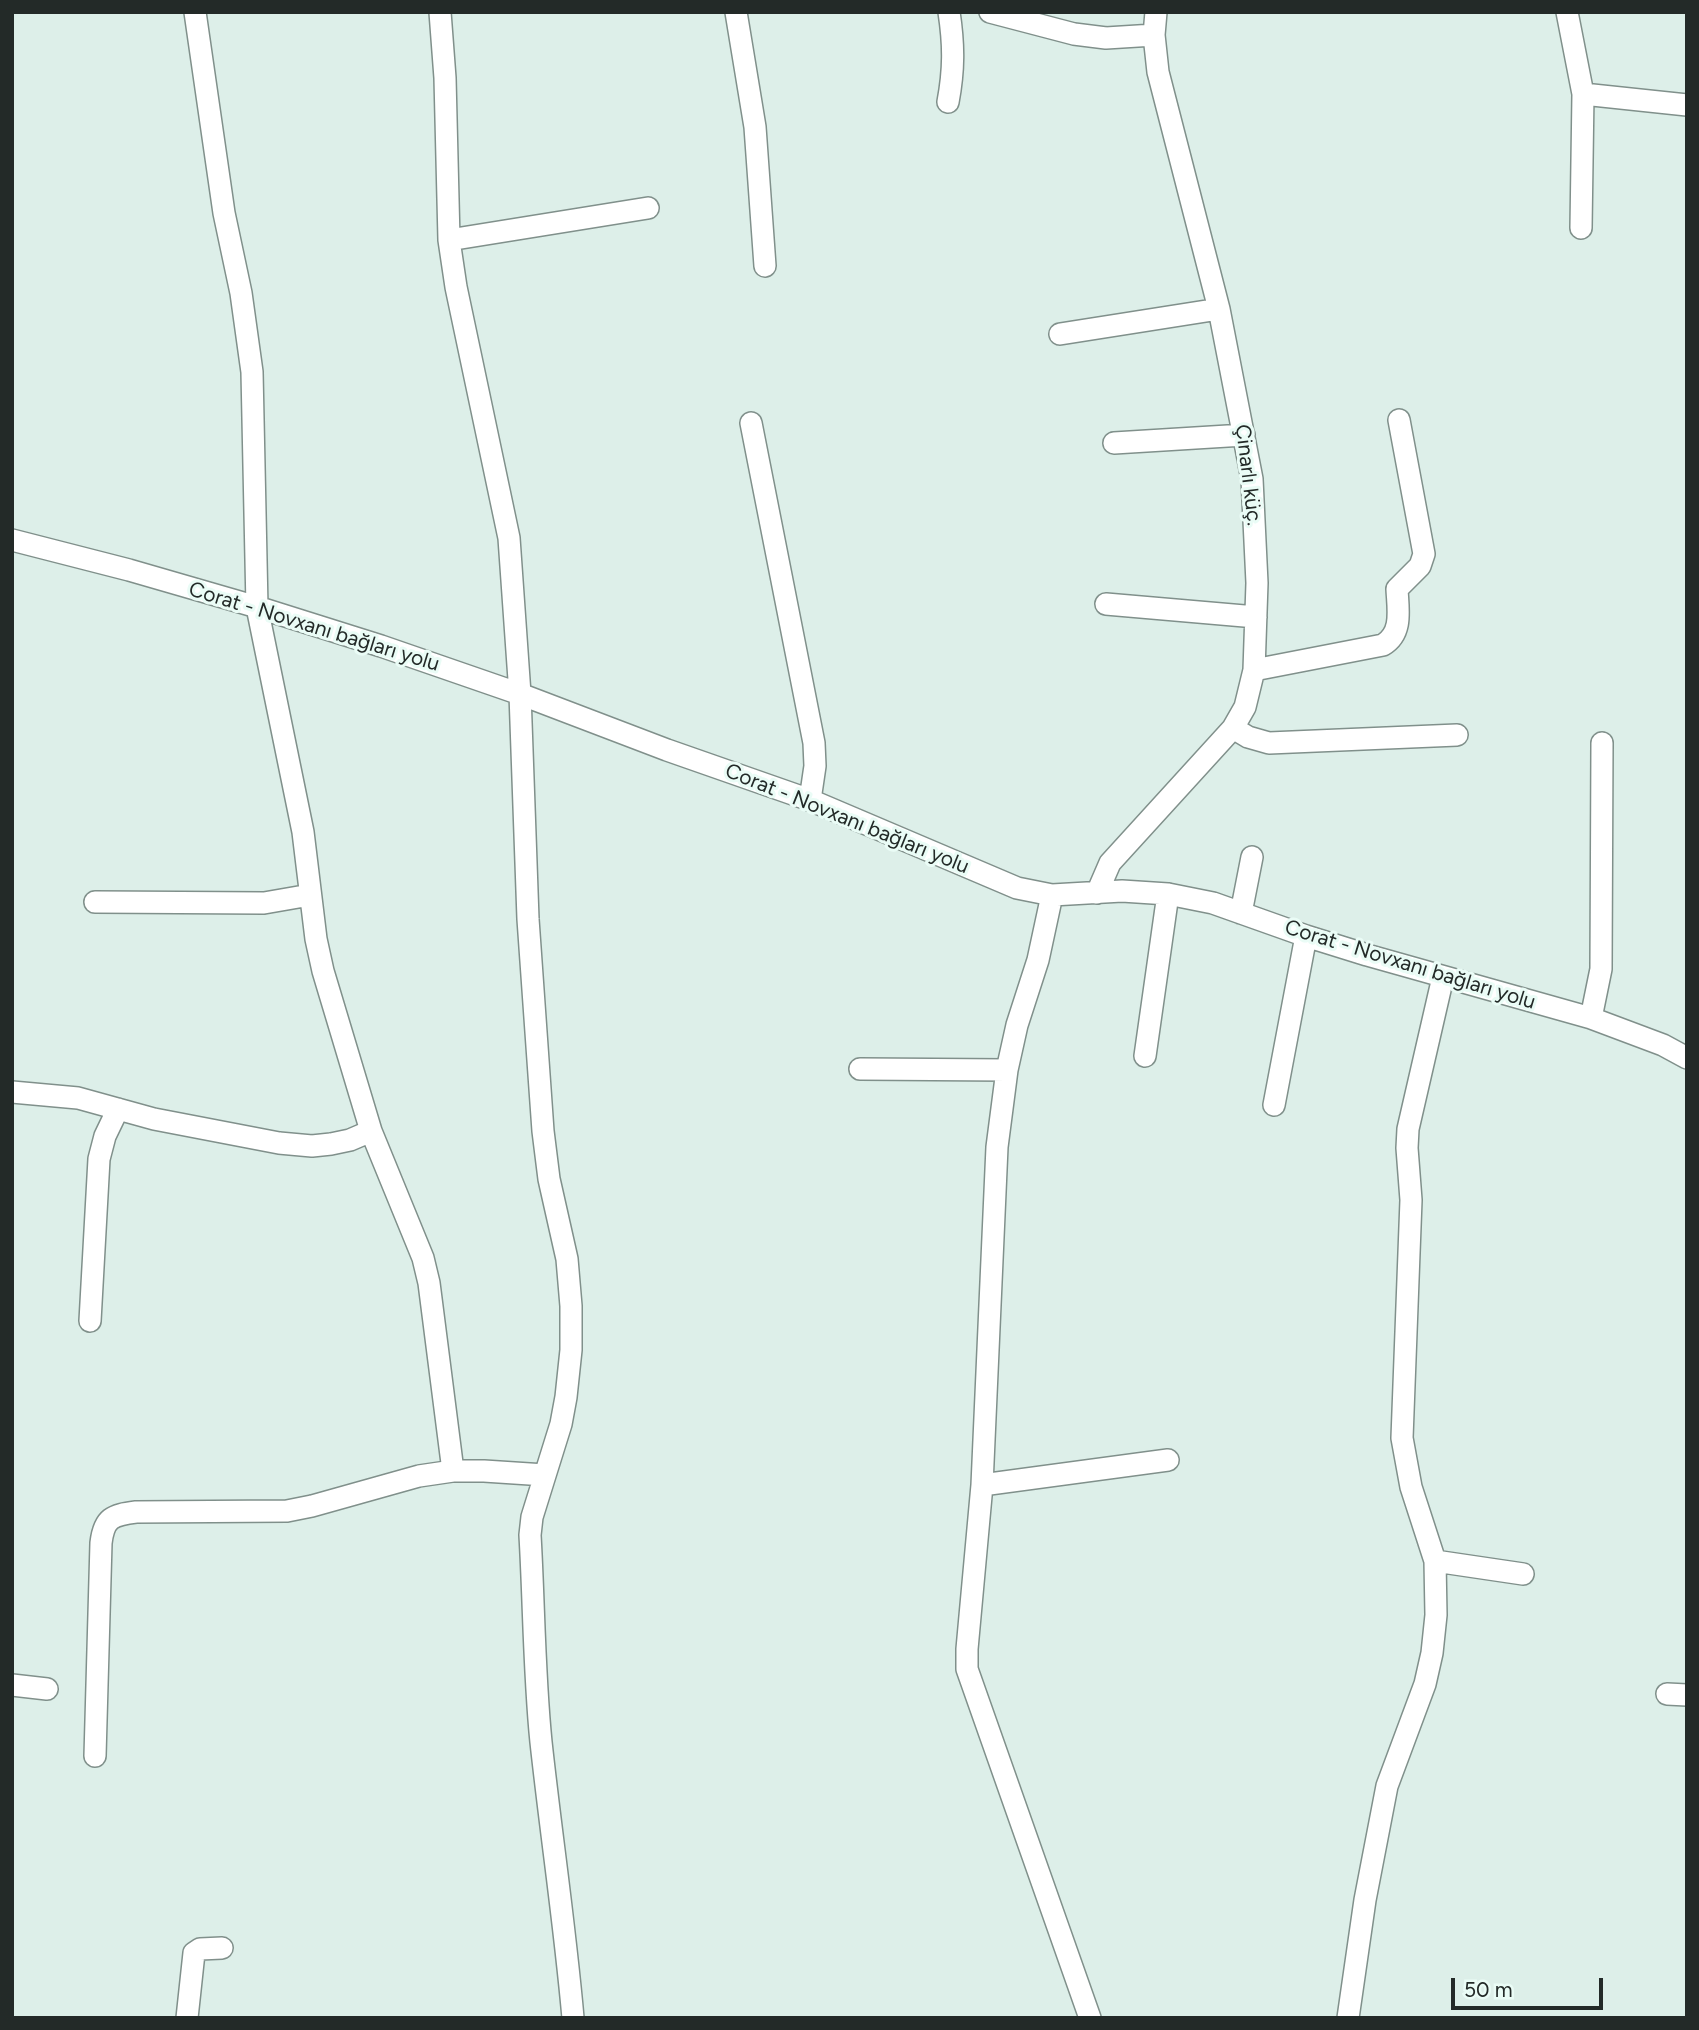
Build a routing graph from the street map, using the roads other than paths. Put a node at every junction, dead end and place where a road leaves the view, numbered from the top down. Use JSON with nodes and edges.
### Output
{"nodes":[{"id":1,"x":195,"y":12,"type":"edge"},
{"id":2,"x":440,"y":12,"type":"edge"},
{"id":3,"x":737,"y":12,"type":"edge"},
{"id":4,"x":949,"y":12,"type":"edge"},
{"id":5,"x":990,"y":12,"type":"edge"},
{"id":6,"x":1156,"y":12,"type":"edge"},
{"id":7,"x":1567,"y":12,"type":"edge"},
{"id":8,"x":1154,"y":35,"type":"junction"},
{"id":9,"x":1583,"y":94,"type":"junction"},
{"id":10,"x":948,"y":102,"type":"dead end"},
{"id":11,"x":1687,"y":105,"type":"edge"},
{"id":12,"x":648,"y":208,"type":"dead end"},
{"id":13,"x":1581,"y":229,"type":"dead end"},
{"id":14,"x":449,"y":240,"type":"junction"},
{"id":15,"x":765,"y":266,"type":"dead end"},
{"id":16,"x":1219,"y":309,"type":"junction"},
{"id":17,"x":1060,"y":334,"type":"dead end"},
{"id":18,"x":1399,"y":420,"type":"dead end"},
{"id":19,"x":751,"y":423,"type":"dead end"},
{"id":20,"x":1244,"y":435,"type":"junction"},
{"id":21,"x":1114,"y":443,"type":"dead end"},
{"id":22,"x":12,"y":540,"type":"edge"},
{"id":23,"x":1106,"y":604,"type":"dead end"},
{"id":24,"x":257,"y":607,"type":"junction"},
{"id":25,"x":1256,"y":617,"type":"junction"},
{"id":26,"x":1254,"y":670,"type":"junction"},
{"id":27,"x":520,"y":694,"type":"junction"},
{"id":28,"x":1233,"y":728,"type":"junction"},
{"id":29,"x":1457,"y":735,"type":"dead end"},
{"id":30,"x":1602,"y":743,"type":"dead end"},
{"id":31,"x":810,"y":800,"type":"junction"},
{"id":32,"x":1252,"y":857,"type":"dead end"},
{"id":33,"x":1097,"y":893,"type":"junction"},
{"id":34,"x":1168,"y":894,"type":"junction"},
{"id":35,"x":310,"y":895,"type":"junction"},
{"id":36,"x":1052,"y":895,"type":"junction"},
{"id":37,"x":95,"y":902,"type":"dead end"},
{"id":38,"x":1241,"y":913,"type":"junction"},
{"id":39,"x":1306,"y":936,"type":"junction"},
{"id":40,"x":1443,"y":977,"type":"junction"},
{"id":41,"x":1591,"y":1018,"type":"junction"},
{"id":42,"x":1685,"y":1052,"type":"edge"},
{"id":43,"x":1145,"y":1056,"type":"dead end"},
{"id":44,"x":860,"y":1069,"type":"dead end"},
{"id":45,"x":1007,"y":1070,"type":"junction"},
{"id":46,"x":12,"y":1092,"type":"edge"},
{"id":47,"x":1275,"y":1105,"type":"dead end"},
{"id":48,"x":118,"y":1109,"type":"junction"},
{"id":49,"x":371,"y":1131,"type":"junction"},
{"id":50,"x":90,"y":1321,"type":"dead end"},
{"id":51,"x":1168,"y":1460,"type":"dead end"},
{"id":52,"x":453,"y":1471,"type":"junction"},
{"id":53,"x":545,"y":1475,"type":"junction"},
{"id":54,"x":982,"y":1485,"type":"junction"},
{"id":55,"x":1435,"y":1561,"type":"junction"},
{"id":56,"x":1523,"y":1574,"type":"dead end"},
{"id":57,"x":12,"y":1685,"type":"edge"},
{"id":58,"x":47,"y":1689,"type":"dead end"},
{"id":59,"x":95,"y":1756,"type":"dead end"},
{"id":60,"x":222,"y":1948,"type":"dead end"},
{"id":61,"x":187,"y":2018,"type":"edge"},
{"id":62,"x":573,"y":2018,"type":"edge"},
{"id":63,"x":1090,"y":2018,"type":"edge"},
{"id":64,"x":1348,"y":2018,"type":"edge"}],
"edges":[{"from":1,"to":24,"type":"street"},
{"from":2,"to":14,"type":"street"},
{"from":3,"to":15,"type":"street"},
{"from":4,"to":10,"type":"street"},
{"from":5,"to":8,"type":"street"},
{"from":6,"to":8,"type":"street","name":"Çinarlı küç."},
{"from":7,"to":9,"type":"street"},
{"from":8,"to":16,"type":"street","name":"Çinarlı küç."},
{"from":9,"to":11,"type":"street"},
{"from":9,"to":13,"type":"street"},
{"from":12,"to":14,"type":"street"},
{"from":14,"to":27,"type":"street"},
{"from":16,"to":17,"type":"street"},
{"from":16,"to":20,"type":"street","name":"Çinarlı küç."},
{"from":18,"to":26,"type":"street"},
{"from":19,"to":31,"type":"street"},
{"from":20,"to":21,"type":"street"},
{"from":20,"to":25,"type":"street","name":"Çinarlı küç."},
{"from":22,"to":24,"type":"street","name":"Corat - Novxanı bağları yolu"},
{"from":23,"to":25,"type":"street"},
{"from":24,"to":27,"type":"street","name":"Corat - Novxanı bağları yolu"},
{"from":24,"to":35,"type":"street"},
{"from":25,"to":26,"type":"street","name":"Çinarlı küç."},
{"from":26,"to":28,"type":"street","name":"Çinarlı küç."},
{"from":27,"to":31,"type":"street","name":"Corat - Novxanı bağları yolu"},
{"from":27,"to":53,"type":"street"},
{"from":28,"to":29,"type":"street"},
{"from":28,"to":33,"type":"street","name":"Çinarlı küç."},
{"from":30,"to":41,"type":"street"},
{"from":31,"to":36,"type":"street","name":"Corat - Novxanı bağları yolu"},
{"from":32,"to":38,"type":"street"},
{"from":33,"to":34,"type":"street","name":"Corat - Novxanı bağları yolu"},
{"from":33,"to":36,"type":"street","name":"Corat - Novxanı bağları yolu"},
{"from":34,"to":38,"type":"street","name":"Corat - Novxanı bağları yolu"},
{"from":34,"to":43,"type":"street"},
{"from":35,"to":37,"type":"street"},
{"from":35,"to":49,"type":"street"},
{"from":36,"to":45,"type":"street"},
{"from":38,"to":39,"type":"street","name":"Corat - Novxanı bağları yolu"},
{"from":39,"to":40,"type":"street","name":"Corat - Novxanı bağları yolu"},
{"from":39,"to":47,"type":"street"},
{"from":40,"to":41,"type":"street","name":"Corat - Novxanı bağları yolu"},
{"from":40,"to":55,"type":"street"},
{"from":41,"to":42,"type":"street","name":"Corat - Novxanı bağları yolu"},
{"from":44,"to":45,"type":"street"},
{"from":45,"to":54,"type":"street"},
{"from":46,"to":48,"type":"street"},
{"from":48,"to":49,"type":"street"},
{"from":48,"to":50,"type":"street"},
{"from":49,"to":52,"type":"street"},
{"from":51,"to":54,"type":"street"},
{"from":52,"to":53,"type":"street"},
{"from":52,"to":59,"type":"street"},
{"from":53,"to":62,"type":"street"},
{"from":54,"to":63,"type":"street"},
{"from":55,"to":56,"type":"street"},
{"from":55,"to":64,"type":"street"},
{"from":57,"to":58,"type":"street"},
{"from":60,"to":61,"type":"street"}]}
